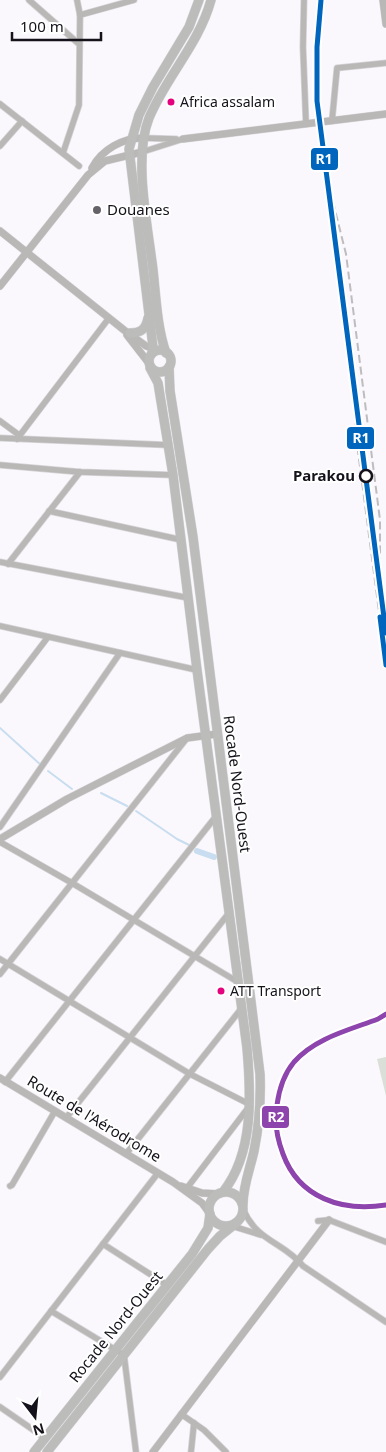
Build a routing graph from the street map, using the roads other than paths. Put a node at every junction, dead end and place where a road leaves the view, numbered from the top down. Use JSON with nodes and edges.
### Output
{"nodes":[{"id":1,"x":29,"y":0,"type":"edge"},
{"id":2,"x":78,"y":0,"type":"edge"},
{"id":3,"x":134,"y":0,"type":"edge"},
{"id":4,"x":199,"y":0,"type":"edge"},
{"id":5,"x":211,"y":0,"type":"edge"},
{"id":6,"x":304,"y":0,"type":"edge"},
{"id":7,"x":383,"y":0,"type":"edge"},
{"id":8,"x":80,"y":15,"type":"junction"},
{"id":9,"x":386,"y":24,"type":"edge"},
{"id":10,"x":79,"y":44,"type":"junction"},
{"id":11,"x":386,"y":63,"type":"edge"},
{"id":12,"x":0,"y":104,"type":"edge"},
{"id":13,"x":386,"y":114,"type":"edge"},
{"id":14,"x":22,"y":121,"type":"junction"},
{"id":15,"x":332,"y":121,"type":"junction"},
{"id":16,"x":306,"y":124,"type":"junction"},
{"id":17,"x":131,"y":138,"type":"junction"},
{"id":18,"x":144,"y":138,"type":"junction"},
{"id":19,"x":183,"y":138,"type":"junction"},
{"id":20,"x":0,"y":146,"type":"edge"},
{"id":21,"x":152,"y":150,"type":"junction"},
{"id":22,"x":142,"y":152,"type":"junction"},
{"id":23,"x":63,"y":153,"type":"junction"},
{"id":24,"x":129,"y":154,"type":"junction"},
{"id":25,"x":79,"y":166,"type":"dead end"},
{"id":26,"x":142,"y":169,"type":"junction"},
{"id":27,"x":88,"y":175,"type":"junction"},
{"id":28,"x":0,"y":231,"type":"edge"},
{"id":29,"x":27,"y":252,"type":"junction"},
{"id":30,"x":0,"y":286,"type":"edge"},
{"id":31,"x":149,"y":316,"type":"junction"},
{"id":32,"x":109,"y":318,"type":"junction"},
{"id":33,"x":127,"y":332,"type":"junction"},
{"id":34,"x":154,"y":356,"type":"junction"},
{"id":35,"x":169,"y":367,"type":"junction"},
{"id":36,"x":0,"y":421,"type":"edge"},
{"id":37,"x":18,"y":437,"type":"junction"},
{"id":38,"x":0,"y":438,"type":"edge"},
{"id":39,"x":168,"y":445,"type":"junction"},
{"id":40,"x":0,"y":465,"type":"edge"},
{"id":41,"x":80,"y":472,"type":"junction"},
{"id":42,"x":174,"y":475,"type":"junction"},
{"id":43,"x":49,"y":511,"type":"junction"},
{"id":44,"x":182,"y":540,"type":"junction"},
{"id":45,"x":2,"y":563,"type":"edge"},
{"id":46,"x":189,"y":598,"type":"junction"},
{"id":47,"x":0,"y":626,"type":"edge"},
{"id":48,"x":48,"y":637,"type":"junction"},
{"id":49,"x":120,"y":652,"type":"junction"},
{"id":50,"x":197,"y":670,"type":"junction"},
{"id":51,"x":0,"y":700,"type":"edge"},
{"id":52,"x":217,"y":734,"type":"junction"},
{"id":53,"x":207,"y":735,"type":"junction"},
{"id":54,"x":187,"y":738,"type":"junction"},
{"id":55,"x":217,"y":815,"type":"junction"},
{"id":56,"x":0,"y":827,"type":"edge"},
{"id":57,"x":0,"y":840,"type":"edge"},
{"id":58,"x":72,"y":882,"type":"junction"},
{"id":59,"x":229,"y":914,"type":"junction"},
{"id":60,"x":134,"y":920,"type":"junction"},
{"id":61,"x":195,"y":956,"type":"junction"},
{"id":62,"x":0,"y":959,"type":"edge"},
{"id":63,"x":8,"y":964,"type":"junction"},
{"id":64,"x":0,"y":974,"type":"edge"},
{"id":65,"x":238,"y":982,"type":"junction"},
{"id":66,"x":71,"y":1000,"type":"junction"},
{"id":67,"x":241,"y":1009,"type":"junction"},
{"id":68,"x":130,"y":1039,"type":"junction"},
{"id":69,"x":190,"y":1074,"type":"junction"},
{"id":70,"x":3,"y":1080,"type":"edge"},
{"id":71,"x":249,"y":1106,"type":"junction"},
{"id":72,"x":55,"y":1112,"type":"junction"},
{"id":73,"x":66,"y":1118,"type":"junction"},
{"id":74,"x":126,"y":1154,"type":"junction"},
{"id":75,"x":158,"y":1173,"type":"junction"},
{"id":76,"x":173,"y":1182,"type":"junction"},
{"id":77,"x":10,"y":1186,"type":"dead end"},
{"id":78,"x":188,"y":1188,"type":"junction"},
{"id":79,"x":222,"y":1193,"type":"junction"},
{"id":80,"x":243,"y":1207,"type":"junction"},
{"id":81,"x":210,"y":1214,"type":"junction"},
{"id":82,"x":318,"y":1220,"type":"dead end"},
{"id":83,"x":329,"y":1220,"type":"junction"},
{"id":84,"x":231,"y":1225,"type":"junction"},
{"id":85,"x":261,"y":1235,"type":"junction"},
{"id":86,"x":386,"y":1242,"type":"edge"},
{"id":87,"x":103,"y":1244,"type":"junction"},
{"id":88,"x":298,"y":1260,"type":"junction"},
{"id":89,"x":167,"y":1286,"type":"junction"},
{"id":90,"x":51,"y":1310,"type":"junction"},
{"id":91,"x":386,"y":1322,"type":"edge"},
{"id":92,"x":115,"y":1350,"type":"junction"},
{"id":93,"x":124,"y":1355,"type":"junction"},
{"id":94,"x":0,"y":1376,"type":"edge"},
{"id":95,"x":0,"y":1406,"type":"edge"},
{"id":96,"x":181,"y":1414,"type":"junction"},
{"id":97,"x":194,"y":1424,"type":"junction"},
{"id":98,"x":45,"y":1438,"type":"junction"},
{"id":99,"x":34,"y":1452,"type":"edge"},
{"id":100,"x":47,"y":1452,"type":"edge"},
{"id":101,"x":136,"y":1452,"type":"edge"},
{"id":102,"x":153,"y":1452,"type":"edge"},
{"id":103,"x":191,"y":1452,"type":"edge"},
{"id":104,"x":226,"y":1452,"type":"edge"}],
"edges":[{"from":1,"to":10,"type":"street"},
{"from":2,"to":8,"type":"street"},
{"from":3,"to":8,"type":"street"},
{"from":4,"to":17,"type":"main road","name":"Rocade Nord-Ouest"},
{"from":5,"to":18,"type":"main road","name":"Rocade Nord-Ouest"},
{"from":6,"to":16,"type":"street"},
{"from":7,"to":9,"type":"street"},
{"from":8,"to":10,"type":"street"},
{"from":10,"to":23,"type":"street"},
{"from":11,"to":15,"type":"street"},
{"from":12,"to":14,"type":"street"},
{"from":13,"to":15,"type":"street"},
{"from":14,"to":20,"type":"street"},
{"from":14,"to":23,"type":"street"},
{"from":15,"to":16,"type":"street"},
{"from":16,"to":19,"type":"street"},
{"from":17,"to":18,"type":"street"},
{"from":17,"to":24,"type":"main road","name":"Rocade Nord-Ouest"},
{"from":17,"to":27,"type":"street"},
{"from":18,"to":19,"type":"street"},
{"from":18,"to":22,"type":"main road","name":"Rocade Nord-Ouest"},
{"from":19,"to":21,"type":"street"},
{"from":21,"to":22,"type":"street"},
{"from":21,"to":26,"type":"street"},
{"from":22,"to":24,"type":"street"},
{"from":22,"to":26,"type":"main road","name":"Rocade Nord-Ouest"},
{"from":23,"to":25,"type":"street"},
{"from":24,"to":27,"type":"street"},
{"from":24,"to":31,"type":"main road","name":"Rocade Nord-Ouest"},
{"from":26,"to":34,"type":"main road","name":"Rocade Nord-Ouest"},
{"from":27,"to":29,"type":"street"},
{"from":28,"to":29,"type":"street"},
{"from":29,"to":30,"type":"street"},
{"from":29,"to":32,"type":"street"},
{"from":31,"to":33,"type":"main road"},
{"from":31,"to":34,"type":"main road","name":"Rocade Nord-Ouest"},
{"from":32,"to":33,"type":"street"},
{"from":32,"to":37,"type":"street"},
{"from":33,"to":34,"type":"street"},
{"from":33,"to":34,"type":"street"},
{"from":34,"to":35,"type":"main road","name":"Rocade Nord-Ouest"},
{"from":34,"to":35,"type":"main road"},
{"from":34,"to":39,"type":"main road","name":"Rocade Nord-Ouest"},
{"from":35,"to":52,"type":"main road","name":"Rocade Nord-Ouest"},
{"from":36,"to":37,"type":"street"},
{"from":37,"to":38,"type":"street"},
{"from":37,"to":39,"type":"street"},
{"from":39,"to":42,"type":"main road","name":"Rocade Nord-Ouest"},
{"from":40,"to":41,"type":"street"},
{"from":41,"to":42,"type":"street"},
{"from":41,"to":43,"type":"street"},
{"from":42,"to":44,"type":"main road","name":"Rocade Nord-Ouest"},
{"from":43,"to":44,"type":"street"},
{"from":43,"to":45,"type":"street"},
{"from":44,"to":46,"type":"main road","name":"Rocade Nord-Ouest"},
{"from":45,"to":46,"type":"street"},
{"from":46,"to":50,"type":"main road","name":"Rocade Nord-Ouest"},
{"from":47,"to":48,"type":"street"},
{"from":48,"to":49,"type":"street"},
{"from":48,"to":51,"type":"street"},
{"from":49,"to":50,"type":"street"},
{"from":49,"to":56,"type":"street"},
{"from":50,"to":53,"type":"main road","name":"Rocade Nord-Ouest"},
{"from":52,"to":53,"type":"street"},
{"from":52,"to":80,"type":"main road","name":"Rocade Nord-Ouest"},
{"from":53,"to":54,"type":"street"},
{"from":53,"to":55,"type":"main road","name":"Rocade Nord-Ouest"},
{"from":54,"to":57,"type":"street"},
{"from":54,"to":58,"type":"street"},
{"from":55,"to":59,"type":"main road","name":"Rocade Nord-Ouest"},
{"from":55,"to":60,"type":"street"},
{"from":57,"to":58,"type":"street"},
{"from":58,"to":60,"type":"street"},
{"from":58,"to":63,"type":"street"},
{"from":59,"to":61,"type":"street"},
{"from":59,"to":65,"type":"main road","name":"Rocade Nord-Ouest"},
{"from":60,"to":61,"type":"street"},
{"from":60,"to":66,"type":"street"},
{"from":61,"to":65,"type":"street"},
{"from":61,"to":68,"type":"street"},
{"from":62,"to":63,"type":"street"},
{"from":63,"to":64,"type":"street"},
{"from":63,"to":66,"type":"street"},
{"from":65,"to":67,"type":"main road","name":"Rocade Nord-Ouest"},
{"from":66,"to":68,"type":"street"},
{"from":66,"to":70,"type":"street"},
{"from":67,"to":69,"type":"street"},
{"from":67,"to":71,"type":"main road","name":"Rocade Nord-Ouest"},
{"from":68,"to":69,"type":"street"},
{"from":68,"to":73,"type":"street"},
{"from":69,"to":71,"type":"street"},
{"from":69,"to":74,"type":"street"},
{"from":70,"to":72,"type":"street","name":"Route de l'Aérodrome"},
{"from":71,"to":78,"type":"street"},
{"from":71,"to":79,"type":"main road","name":"Rocade Nord-Ouest"},
{"from":72,"to":73,"type":"street","name":"Route de l'Aérodrome"},
{"from":72,"to":77,"type":"street"},
{"from":73,"to":74,"type":"street","name":"Route de l'Aérodrome"},
{"from":74,"to":75,"type":"street","name":"Route de l'Aérodrome"},
{"from":75,"to":76,"type":"street","name":"Route de l'Aérodrome"},
{"from":75,"to":87,"type":"street"},
{"from":76,"to":78,"type":"street","name":"Route de l'Aérodrome"},
{"from":76,"to":81,"type":"street","name":"Route de l'Aérodrome"},
{"from":78,"to":79,"type":"street","name":"Route de l'Aérodrome"},
{"from":79,"to":80,"type":"main road"},
{"from":79,"to":81,"type":"main road"},
{"from":80,"to":84,"type":"main road"},
{"from":80,"to":85,"type":"street"},
{"from":81,"to":84,"type":"main road"},
{"from":81,"to":89,"type":"main road","name":"Rocade Nord-Ouest"},
{"from":82,"to":83,"type":"street"},
{"from":83,"to":86,"type":"street"},
{"from":83,"to":88,"type":"street"},
{"from":84,"to":85,"type":"street"},
{"from":84,"to":93,"type":"main road","name":"Rocade Nord-Ouest"},
{"from":85,"to":88,"type":"street"},
{"from":87,"to":89,"type":"street"},
{"from":87,"to":90,"type":"street"},
{"from":88,"to":91,"type":"street"},
{"from":88,"to":96,"type":"street"},
{"from":89,"to":92,"type":"main road","name":"Rocade Nord-Ouest"},
{"from":90,"to":92,"type":"street"},
{"from":90,"to":94,"type":"street"},
{"from":92,"to":93,"type":"street"},
{"from":92,"to":98,"type":"main road","name":"Rocade Nord-Ouest"},
{"from":93,"to":100,"type":"main road","name":"Rocade Nord-Ouest"},
{"from":93,"to":101,"type":"street"},
{"from":95,"to":98,"type":"street"},
{"from":96,"to":97,"type":"street"},
{"from":96,"to":102,"type":"street"},
{"from":97,"to":103,"type":"street"},
{"from":97,"to":104,"type":"street"},
{"from":98,"to":99,"type":"main road","name":"Rocade Nord-Ouest"}]}
